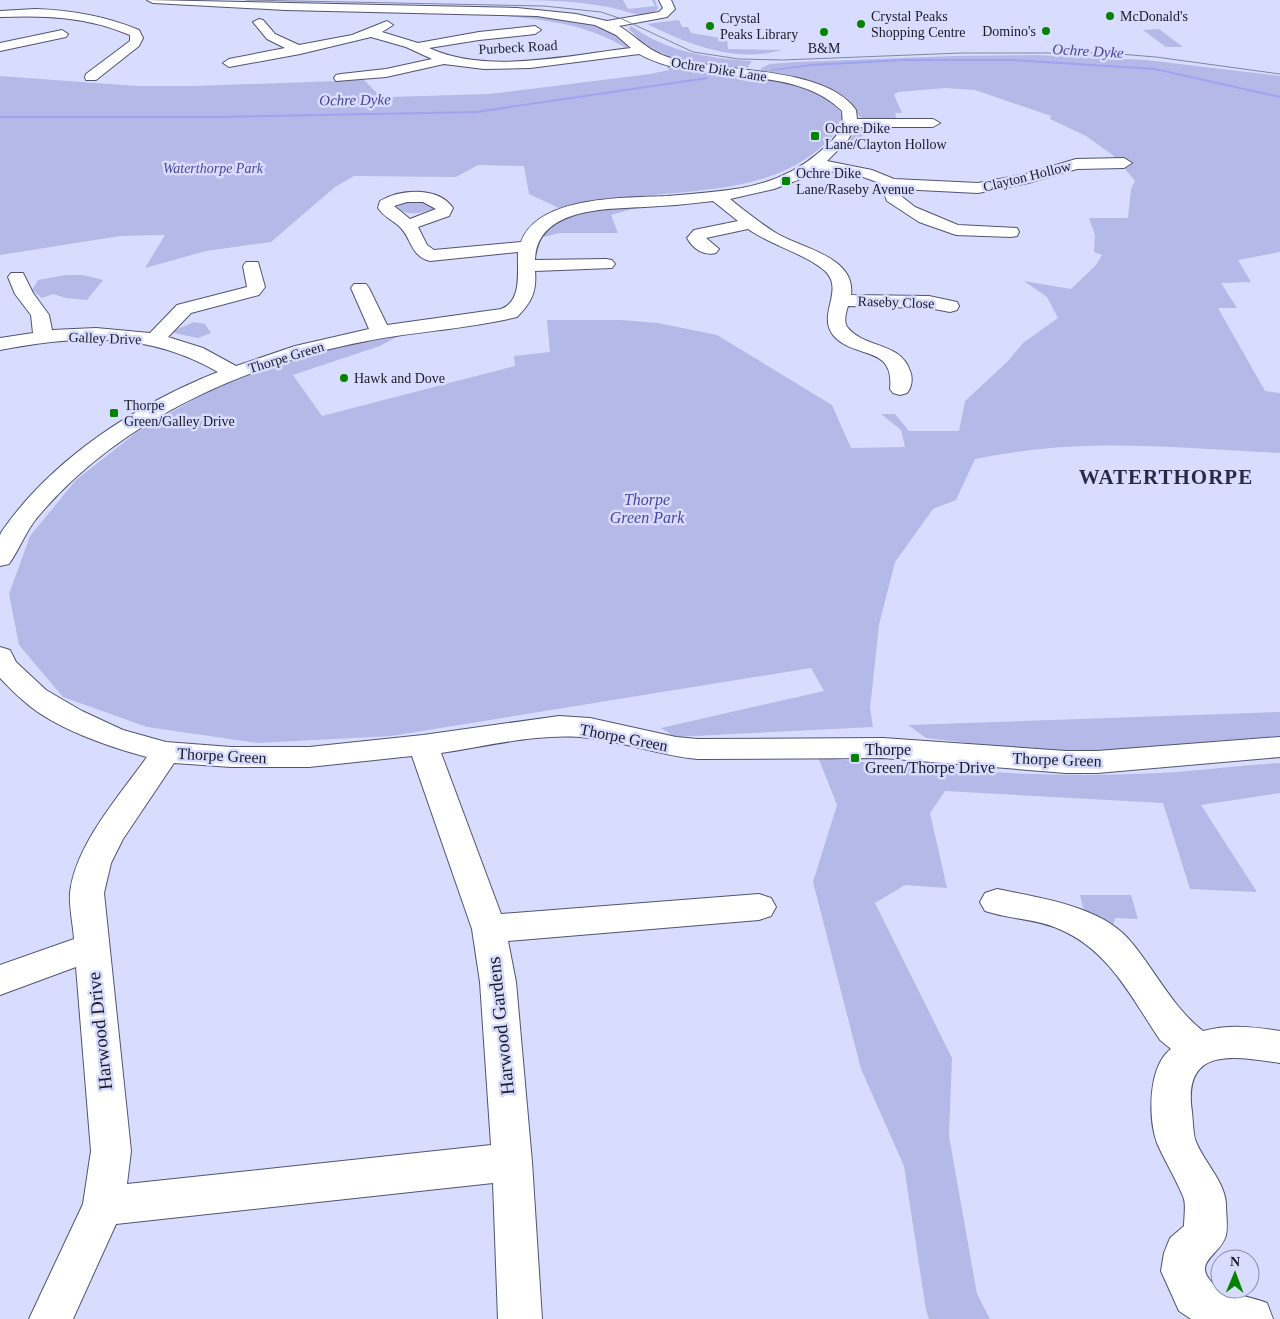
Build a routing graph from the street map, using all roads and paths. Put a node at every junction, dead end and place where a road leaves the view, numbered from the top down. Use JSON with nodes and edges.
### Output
{"nodes":[{"id":1,"x":158,"y":0,"type":"edge"},
{"id":2,"x":665,"y":0,"type":"edge"},
{"id":3,"x":398,"y":10,"type":"junction"},
{"id":4,"x":146,"y":11,"type":"dead end"},
{"id":5,"x":0,"y":14,"type":"edge"},
{"id":6,"x":128,"y":16,"type":"dead end"},
{"id":7,"x":103,"y":20,"type":"junction"},
{"id":8,"x":258,"y":22,"type":"dead end"},
{"id":9,"x":606,"y":25,"type":"junction"},
{"id":10,"x":535,"y":30,"type":"dead end"},
{"id":11,"x":371,"y":33,"type":"junction"},
{"id":12,"x":62,"y":34,"type":"dead end"},
{"id":13,"x":0,"y":47,"type":"edge"},
{"id":14,"x":417,"y":48,"type":"junction"},
{"id":15,"x":300,"y":50,"type":"junction"},
{"id":16,"x":641,"y":50,"type":"junction"},
{"id":17,"x":444,"y":60,"type":"junction"},
{"id":18,"x":229,"y":63,"type":"dead end"},
{"id":19,"x":89,"y":72,"type":"dead end"},
{"id":20,"x":341,"y":78,"type":"dead end"},
{"id":21,"x":851,"y":123,"type":"junction"},
{"id":22,"x":933,"y":123,"type":"dead end"},
{"id":23,"x":1124,"y":163,"type":"dead end"},
{"id":24,"x":814,"y":164,"type":"junction"},
{"id":25,"x":890,"y":184,"type":"junction"},
{"id":26,"x":716,"y":196,"type":"junction"},
{"id":27,"x":753,"y":223,"type":"junction"},
{"id":28,"x":408,"y":226,"type":"dead end"},
{"id":29,"x":1011,"y":232,"type":"dead end"},
{"id":30,"x":526,"y":247,"type":"junction"},
{"id":31,"x":710,"y":249,"type":"dead end"},
{"id":32,"x":606,"y":264,"type":"dead end"},
{"id":33,"x":252,"y":266,"type":"dead end"},
{"id":34,"x":526,"y":266,"type":"junction"},
{"id":35,"x":17,"y":278,"type":"dead end"},
{"id":36,"x":360,"y":288,"type":"dead end"},
{"id":37,"x":842,"y":300,"type":"junction"},
{"id":38,"x":950,"y":306,"type":"dead end"},
{"id":39,"x":380,"y":332,"type":"junction"},
{"id":40,"x":43,"y":337,"type":"junction"},
{"id":41,"x":154,"y":340,"type":"junction"},
{"id":42,"x":0,"y":344,"type":"edge"},
{"id":43,"x":234,"y":373,"type":"junction"},
{"id":44,"x":900,"y":389,"type":"dead end"},
{"id":45,"x":0,"y":559,"type":"edge"},
{"id":46,"x":0,"y":656,"type":"edge"},
{"id":47,"x":423,"y":745,"type":"junction"},
{"id":48,"x":1280,"y":747,"type":"edge"},
{"id":49,"x":166,"y":752,"type":"junction"},
{"id":50,"x":996,"y":902,"type":"dead end"},
{"id":51,"x":759,"y":908,"type":"dead end"},
{"id":52,"x":489,"y":929,"type":"junction"},
{"id":53,"x":91,"y":947,"type":"junction"},
{"id":54,"x":0,"y":980,"type":"edge"},
{"id":55,"x":1280,"y":1047,"type":"edge"},
{"id":56,"x":1198,"y":1049,"type":"junction"},
{"id":57,"x":512,"y":1162,"type":"junction"},
{"id":58,"x":103,"y":1206,"type":"junction"},
{"id":59,"x":51,"y":1319,"type":"edge"},
{"id":60,"x":520,"y":1319,"type":"edge"},
{"id":61,"x":1251,"y":1319,"type":"edge"}],
"edges":[{"from":1,"to":3,"type":"street","name":"Ochre Dike Lane"},
{"from":1,"to":4,"type":"street"},
{"from":2,"to":9,"type":"street"},
{"from":3,"to":9,"type":"street","name":"Ochre Dike Lane"},
{"from":3,"to":11,"type":"street"},
{"from":5,"to":7,"type":"street"},
{"from":6,"to":7,"type":"street"},
{"from":7,"to":19,"type":"street"},
{"from":8,"to":15,"type":"street"},
{"from":9,"to":16,"type":"street","name":"Ochre Dike Lane"},
{"from":10,"to":14,"type":"street"},
{"from":11,"to":14,"type":"street","name":"Purbeck Road"},
{"from":11,"to":15,"type":"street"},
{"from":12,"to":13,"type":"street"},
{"from":14,"to":17,"type":"street","name":"Purbeck Road"},
{"from":15,"to":18,"type":"street"},
{"from":16,"to":17,"type":"street","name":"Purbeck Road"},
{"from":16,"to":21,"type":"street","name":"Ochre Dike Lane"},
{"from":17,"to":20,"type":"street"},
{"from":21,"to":22,"type":"street"},
{"from":21,"to":24,"type":"street"},
{"from":23,"to":25,"type":"street","name":"Clayton Hollow"},
{"from":24,"to":25,"type":"street","name":"Clayton Hollow"},
{"from":24,"to":26,"type":"street"},
{"from":25,"to":29,"type":"street"},
{"from":26,"to":27,"type":"street"},
{"from":26,"to":30,"type":"street"},
{"from":27,"to":31,"type":"street"},
{"from":27,"to":37,"type":"street"},
{"from":28,"to":30,"type":"street"},
{"from":30,"to":34,"type":"street"},
{"from":32,"to":34,"type":"street"},
{"from":33,"to":41,"type":"street"},
{"from":34,"to":39,"type":"street","name":"Thorpe Green"},
{"from":35,"to":40,"type":"street"},
{"from":36,"to":39,"type":"street"},
{"from":37,"to":38,"type":"street","name":"Raseby Close"},
{"from":37,"to":44,"type":"street"},
{"from":39,"to":43,"type":"street","name":"Thorpe Green"},
{"from":40,"to":41,"type":"street","name":"Galley Drive"},
{"from":40,"to":42,"type":"street","name":"Galley Drive"},
{"from":41,"to":43,"type":"street","name":"Galley Drive"},
{"from":43,"to":45,"type":"street","name":"Thorpe Green"},
{"from":46,"to":49,"type":"street","name":"Thorpe Green"},
{"from":47,"to":48,"type":"street","name":"Thorpe Green"},
{"from":47,"to":49,"type":"street","name":"Thorpe Green"},
{"from":47,"to":52,"type":"street","name":"Harwood Gardens"},
{"from":49,"to":53,"type":"street","name":"Harwood Drive"},
{"from":50,"to":56,"type":"street"},
{"from":51,"to":52,"type":"street"},
{"from":52,"to":57,"type":"street","name":"Harwood Gardens"},
{"from":53,"to":54,"type":"street"},
{"from":53,"to":58,"type":"street","name":"Harwood Drive"},
{"from":55,"to":56,"type":"street"},
{"from":56,"to":61,"type":"street"},
{"from":57,"to":58,"type":"street"},
{"from":57,"to":60,"type":"street","name":"Harwood Gardens"},
{"from":58,"to":59,"type":"street","name":"Harwood Drive"}]}
